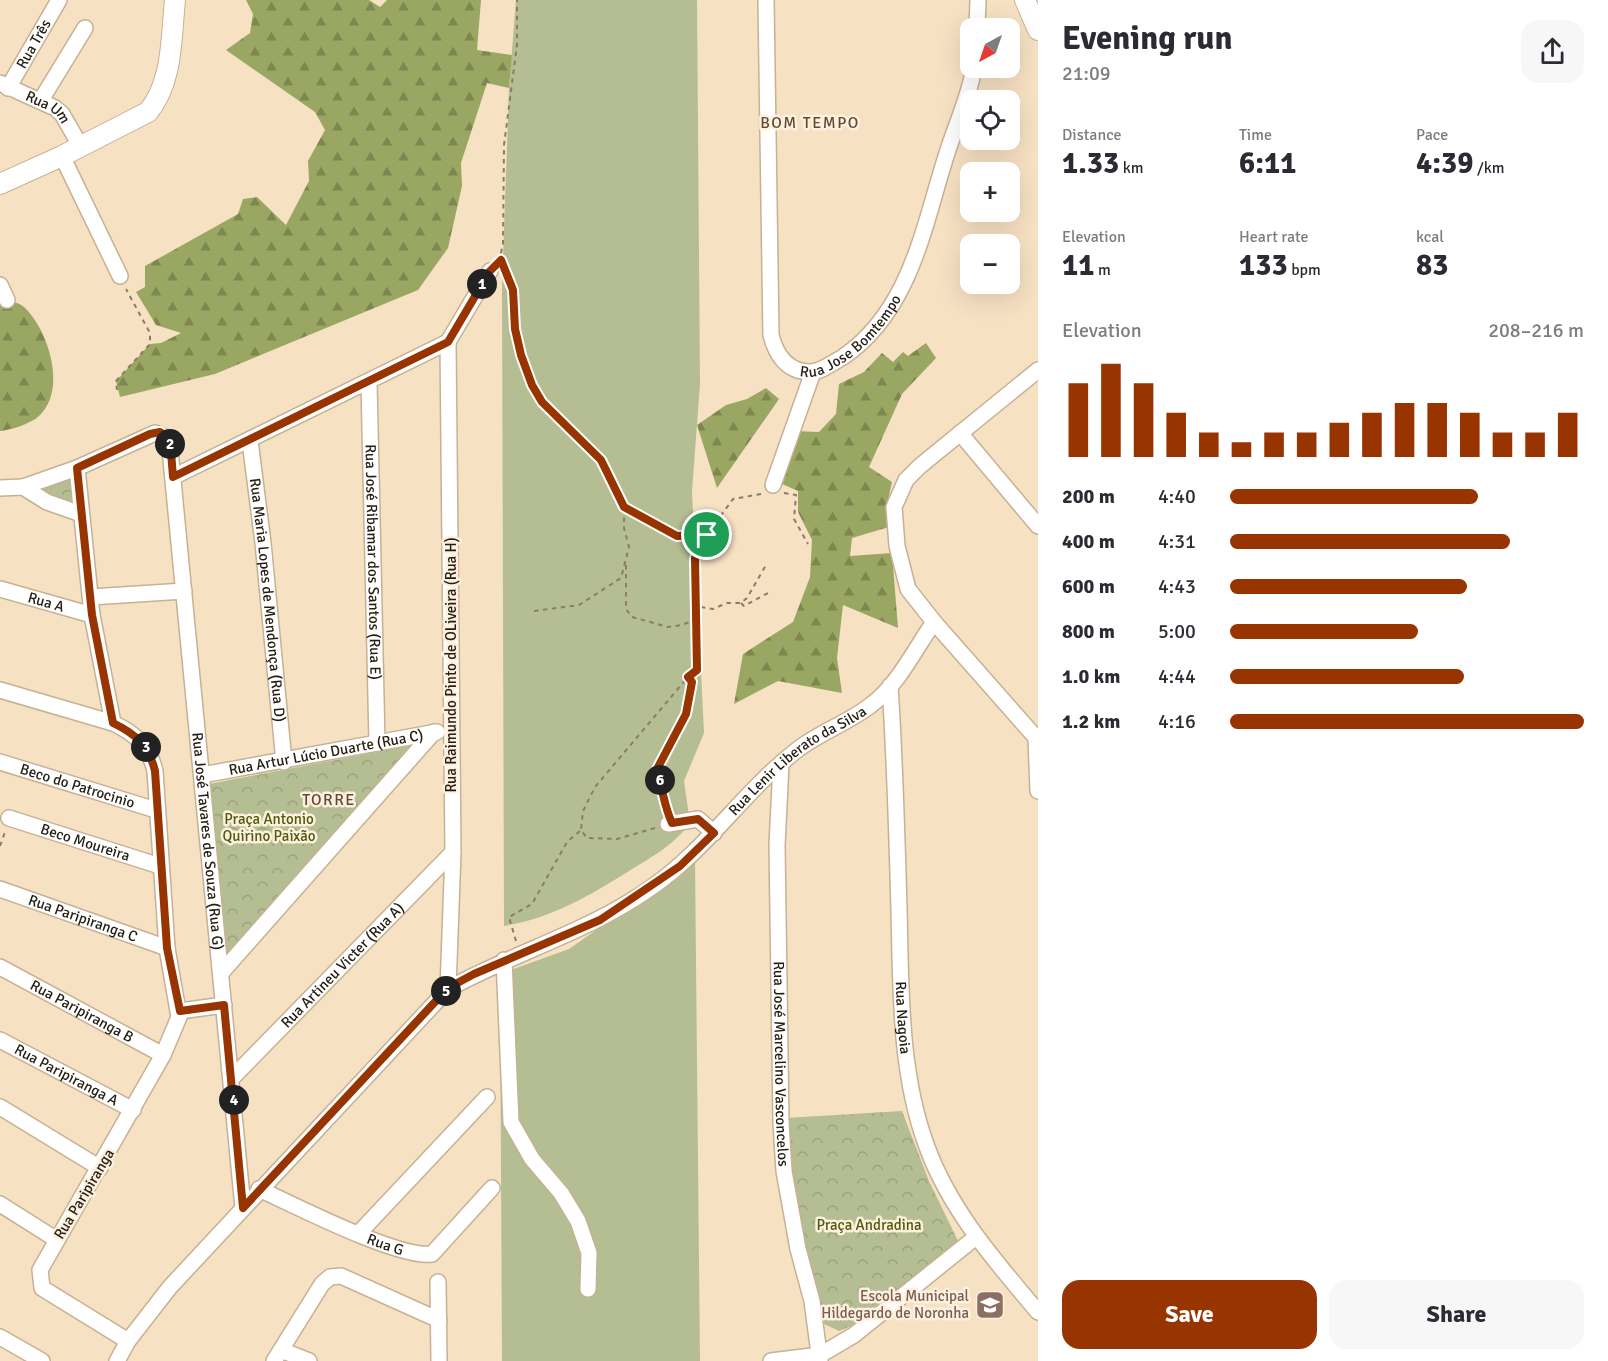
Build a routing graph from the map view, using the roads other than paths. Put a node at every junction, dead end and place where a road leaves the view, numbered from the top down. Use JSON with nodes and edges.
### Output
{"nodes":[{"id":1,"x":59,"y":0,"type":"edge"},
{"id":2,"x":175,"y":0,"type":"edge"},
{"id":3,"x":766,"y":0,"type":"edge"},
{"id":4,"x":978,"y":0,"type":"edge"},
{"id":5,"x":1025,"y":0,"type":"edge"},
{"id":6,"x":977,"y":18,"type":"edge"},
{"id":7,"x":85,"y":28,"type":"dead end"},
{"id":8,"x":1038,"y":30,"type":"edge"},
{"id":9,"x":972,"y":78,"type":"edge"},
{"id":10,"x":4,"y":86,"type":"edge"},
{"id":11,"x":41,"y":100,"type":"junction"},
{"id":12,"x":81,"y":147,"type":"junction"},
{"id":13,"x":62,"y":156,"type":"junction"},
{"id":14,"x":0,"y":184,"type":"edge"},
{"id":15,"x":490,"y":271,"type":"road end"},
{"id":16,"x":120,"y":276,"type":"road end"},
{"id":17,"x":0,"y":285,"type":"edge"},
{"id":18,"x":7,"y":300,"type":"dead end"},
{"id":19,"x":448,"y":342,"type":"junction"},
{"id":20,"x":1038,"y":370,"type":"edge"},
{"id":21,"x":813,"y":372,"type":"junction"},
{"id":22,"x":369,"y":382,"type":"junction"},
{"id":23,"x":960,"y":433,"type":"junction"},
{"id":24,"x":250,"y":441,"type":"junction"},
{"id":25,"x":77,"y":468,"type":"junction"},
{"id":26,"x":173,"y":477,"type":"junction"},
{"id":27,"x":11,"y":487,"type":"edge"},
{"id":28,"x":772,"y":488,"type":"road end"},
{"id":29,"x":81,"y":514,"type":"junction"},
{"id":30,"x":1038,"y":526,"type":"edge"},
{"id":31,"x":0,"y":589,"type":"edge"},
{"id":32,"x":184,"y":591,"type":"junction"},
{"id":33,"x":91,"y":597,"type":"junction"},
{"id":34,"x":92,"y":615,"type":"junction"},
{"id":35,"x":933,"y":622,"type":"junction"},
{"id":36,"x":890,"y":686,"type":"junction"},
{"id":37,"x":0,"y":690,"type":"edge"},
{"id":38,"x":113,"y":723,"type":"junction"},
{"id":39,"x":451,"y":729,"type":"junction"},
{"id":40,"x":434,"y":732,"type":"junction"},
{"id":41,"x":1037,"y":739,"type":"edge"},
{"id":42,"x":377,"y":743,"type":"junction"},
{"id":43,"x":0,"y":762,"type":"edge"},
{"id":44,"x":284,"y":762,"type":"junction"},
{"id":45,"x":781,"y":764,"type":"junction"},
{"id":46,"x":202,"y":775,"type":"junction"},
{"id":47,"x":1038,"y":791,"type":"edge"},
{"id":48,"x":156,"y":810,"type":"junction"},
{"id":49,"x":9,"y":818,"type":"dead end"},
{"id":50,"x":670,"y":823,"type":"road end"},
{"id":51,"x":714,"y":833,"type":"junction"},
{"id":52,"x":453,"y":852,"type":"junction"},
{"id":53,"x":160,"y":866,"type":"junction"},
{"id":54,"x":0,"y":889,"type":"edge"},
{"id":55,"x":167,"y":948,"type":"junction"},
{"id":56,"x":504,"y":960,"type":"junction"},
{"id":57,"x":0,"y":967,"type":"edge"},
{"id":58,"x":221,"y":973,"type":"junction"},
{"id":59,"x":448,"y":988,"type":"junction"},
{"id":60,"x":224,"y":1005,"type":"junction"},
{"id":61,"x":180,"y":1011,"type":"junction"},
{"id":62,"x":0,"y":1040,"type":"edge"},
{"id":63,"x":163,"y":1055,"type":"junction"},
{"id":64,"x":232,"y":1078,"type":"junction"},
{"id":65,"x":487,"y":1097,"type":"dead end"},
{"id":66,"x":0,"y":1107,"type":"edge"},
{"id":67,"x":133,"y":1110,"type":"junction"},
{"id":68,"x":100,"y":1168,"type":"junction"},
{"id":69,"x":492,"y":1188,"type":"dead end"},
{"id":70,"x":259,"y":1189,"type":"junction"},
{"id":71,"x":0,"y":1204,"type":"edge"},
{"id":72,"x":243,"y":1208,"type":"junction"},
{"id":73,"x":359,"y":1233,"type":"junction"},
{"id":74,"x":976,"y":1237,"type":"junction"},
{"id":75,"x":57,"y":1240,"type":"junction"},
{"id":76,"x":438,"y":1282,"type":"dead end"},
{"id":77,"x":588,"y":1289,"type":"dead end"},
{"id":78,"x":1038,"y":1312,"type":"edge"},
{"id":79,"x":439,"y":1320,"type":"junction"},
{"id":80,"x":0,"y":1337,"type":"edge"},
{"id":81,"x":128,"y":1341,"type":"junction"},
{"id":82,"x":278,"y":1355,"type":"edge"},
{"id":83,"x":820,"y":1358,"type":"edge"},
{"id":84,"x":42,"y":1361,"type":"edge"},
{"id":85,"x":117,"y":1361,"type":"edge"},
{"id":86,"x":309,"y":1361,"type":"edge"},
{"id":87,"x":439,"y":1361,"type":"edge"},
{"id":88,"x":771,"y":1361,"type":"edge"}],
"edges":[{"from":1,"to":10,"type":"street","name":"Rua Três"},
{"from":2,"to":12,"type":"street"},
{"from":3,"to":21,"type":"street","name":"Rua Jose Bomtempo"},
{"from":4,"to":6,"type":"street"},
{"from":5,"to":8,"type":"street"},
{"from":7,"to":11,"type":"street"},
{"from":9,"to":21,"type":"street","name":"Rua Jose Bomtempo"},
{"from":10,"to":11,"type":"street","name":"Rua Um"},
{"from":11,"to":12,"type":"street","name":"Rua Um"},
{"from":12,"to":13,"type":"street"},
{"from":13,"to":14,"type":"street"},
{"from":13,"to":16,"type":"street"},
{"from":15,"to":19,"type":"street"},
{"from":17,"to":18,"type":"street"},
{"from":19,"to":22,"type":"street"},
{"from":19,"to":39,"type":"street","name":"Rua Raimundo Pinto de OLiveira (Rua H)"},
{"from":20,"to":23,"type":"street"},
{"from":21,"to":28,"type":"street"},
{"from":22,"to":24,"type":"street"},
{"from":22,"to":42,"type":"street","name":"Rua José Ribamar dos Santos (Rua E)"},
{"from":23,"to":30,"type":"street"},
{"from":23,"to":35,"type":"street"},
{"from":24,"to":26,"type":"street"},
{"from":24,"to":44,"type":"street","name":"Rua Maria Lopes de Mendonça (Rua D)"},
{"from":25,"to":26,"type":"street","name":"Rua José Tavares de Souza (Rua G)"},
{"from":25,"to":27,"type":"street"},
{"from":25,"to":29,"type":"street"},
{"from":26,"to":32,"type":"street","name":"Rua José Tavares de Souza (Rua G)"},
{"from":27,"to":29,"type":"street"},
{"from":29,"to":33,"type":"street"},
{"from":31,"to":34,"type":"street","name":"Rua A"},
{"from":32,"to":33,"type":"street"},
{"from":32,"to":46,"type":"street","name":"Rua José Tavares de Souza (Rua G)"},
{"from":33,"to":34,"type":"street"},
{"from":34,"to":38,"type":"street"},
{"from":35,"to":36,"type":"street","name":"Rua Lenir Liberato da Silva"},
{"from":35,"to":41,"type":"street"},
{"from":36,"to":45,"type":"street","name":"Rua Lenir Liberato da Silva"},
{"from":36,"to":74,"type":"street","name":"Rua Nagoia"},
{"from":37,"to":38,"type":"street"},
{"from":38,"to":48,"type":"street"},
{"from":39,"to":40,"type":"street","name":"Rua Artur Lúcio Duarte (Rua C)"},
{"from":39,"to":52,"type":"street","name":"Rua Raimundo Pinto de OLiveira (Rua H)"},
{"from":40,"to":42,"type":"street","name":"Rua Artur Lúcio Duarte (Rua C)"},
{"from":40,"to":58,"type":"street"},
{"from":41,"to":47,"type":"street"},
{"from":42,"to":44,"type":"street","name":"Rua Artur Lúcio Duarte (Rua C)"},
{"from":43,"to":48,"type":"street","name":"Beco do Patrocinio"},
{"from":44,"to":46,"type":"street","name":"Rua Artur Lúcio Duarte (Rua C)"},
{"from":45,"to":51,"type":"street","name":"Rua Lenir Liberato da Silva"},
{"from":45,"to":83,"type":"street","name":"Rua José Marcelino Vasconcelos"},
{"from":46,"to":58,"type":"street","name":"Rua José Tavares de Souza (Rua G)"},
{"from":48,"to":53,"type":"street"},
{"from":49,"to":53,"type":"street","name":"Beco Moureira"},
{"from":50,"to":51,"type":"street"},
{"from":51,"to":56,"type":"street","name":"Rua Lenir Liberato da Silva"},
{"from":52,"to":59,"type":"street","name":"Rua Raimundo Pinto de OLiveira (Rua H)"},
{"from":52,"to":64,"type":"street","name":"Rua Artineu Victer (Rua A)"},
{"from":53,"to":55,"type":"street"},
{"from":54,"to":55,"type":"street","name":"Rua Paripiranga C"},
{"from":55,"to":61,"type":"street"},
{"from":56,"to":59,"type":"street","name":"Rua Lenir Liberato da Silva"},
{"from":56,"to":77,"type":"street"},
{"from":57,"to":63,"type":"street","name":"Rua Paripiranga B"},
{"from":58,"to":60,"type":"street","name":"Rua José Tavares de Souza (Rua G)"},
{"from":59,"to":70,"type":"street","name":"Rua Lenir Liberato da Silva"},
{"from":60,"to":61,"type":"street"},
{"from":60,"to":64,"type":"street","name":"Rua José Tavares de Souza (Rua G)"},
{"from":61,"to":63,"type":"street","name":"Rua Paripiranga"},
{"from":62,"to":67,"type":"street","name":"Rua Paripiranga A"},
{"from":63,"to":67,"type":"street","name":"Rua Paripiranga"},
{"from":64,"to":72,"type":"street","name":"Rua José Tavares de Souza (Rua G)"},
{"from":65,"to":73,"type":"street"},
{"from":66,"to":68,"type":"street"},
{"from":67,"to":68,"type":"street","name":"Rua Paripiranga"},
{"from":68,"to":75,"type":"street","name":"Rua Paripiranga"},
{"from":69,"to":73,"type":"street","name":"Rua G"},
{"from":70,"to":72,"type":"street","name":"Rua Lenir Liberato da Silva"},
{"from":70,"to":73,"type":"street","name":"Rua G"},
{"from":71,"to":75,"type":"street"},
{"from":72,"to":81,"type":"street","name":"Rua Lenir Liberato da Silva"},
{"from":74,"to":78,"type":"street","name":"Rua Nagoia"},
{"from":74,"to":83,"type":"street"},
{"from":75,"to":81,"type":"street","name":"Rua Paripiranga"},
{"from":76,"to":79,"type":"street"},
{"from":79,"to":82,"type":"street"},
{"from":79,"to":87,"type":"street"},
{"from":80,"to":84,"type":"street"},
{"from":81,"to":85,"type":"street","name":"Rua Lenir Liberato da Silva"},
{"from":82,"to":86,"type":"street"},
{"from":83,"to":88,"type":"street"}]}
